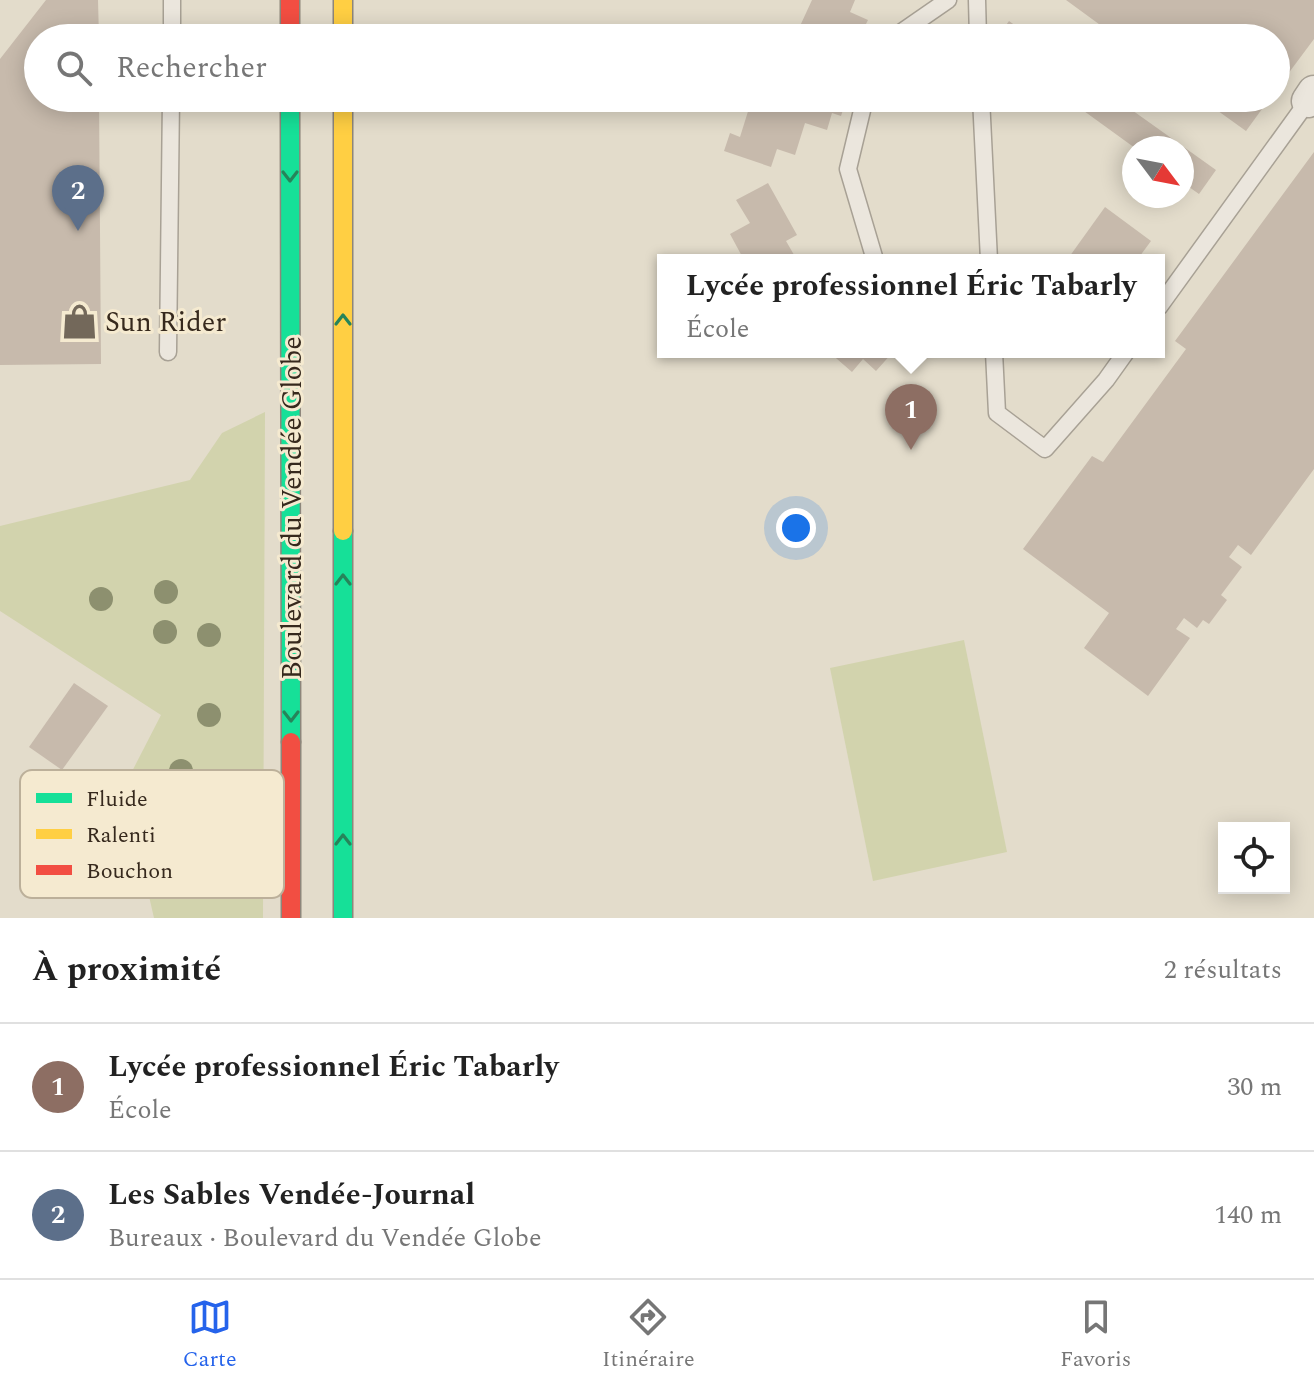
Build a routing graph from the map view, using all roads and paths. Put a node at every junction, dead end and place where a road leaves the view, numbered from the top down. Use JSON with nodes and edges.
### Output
{"nodes":[{"id":1,"x":172,"y":0,"type":"edge"},
{"id":2,"x":290,"y":0,"type":"edge"},
{"id":3,"x":343,"y":0,"type":"edge"},
{"id":4,"x":948,"y":0,"type":"edge"},
{"id":5,"x":977,"y":0,"type":"edge"},
{"id":6,"x":172,"y":24,"type":"edge"},
{"id":7,"x":290,"y":24,"type":"edge"},
{"id":8,"x":343,"y":24,"type":"edge"},
{"id":9,"x":913,"y":24,"type":"edge"},
{"id":10,"x":978,"y":24,"type":"edge"},
{"id":11,"x":1311,"y":97,"type":"edge"},
{"id":12,"x":171,"y":112,"type":"edge"},
{"id":13,"x":290,"y":112,"type":"edge"},
{"id":14,"x":343,"y":112,"type":"edge"},
{"id":15,"x":862,"y":112,"type":"edge"},
{"id":16,"x":982,"y":112,"type":"edge"},
{"id":17,"x":873,"y":254,"type":"edge"},
{"id":18,"x":989,"y":254,"type":"edge"},
{"id":19,"x":1165,"y":299,"type":"edge"},
{"id":20,"x":168,"y":352,"type":"dead end"},
{"id":21,"x":994,"y":358,"type":"edge"},
{"id":22,"x":1122,"y":358,"type":"edge"},
{"id":23,"x":291,"y":918,"type":"edge"},
{"id":24,"x":343,"y":918,"type":"edge"}],
"edges":[{"from":1,"to":6,"type":"lane"},
{"from":2,"to":7,"type":"main road"},
{"from":3,"to":8,"type":"main road"},
{"from":4,"to":9,"type":"lane"},
{"from":5,"to":10,"type":"lane"},
{"from":11,"to":19,"type":"lane"},
{"from":12,"to":20,"type":"lane"},
{"from":13,"to":23,"type":"main road","name":"Boulevard du Vendée Globe","one_way":true},
{"from":24,"to":14,"type":"main road","name":"Boulevard du Vendée Globe","one_way":true},
{"from":15,"to":17,"type":"lane"},
{"from":16,"to":18,"type":"lane"},
{"from":21,"to":22,"type":"lane"}]}
